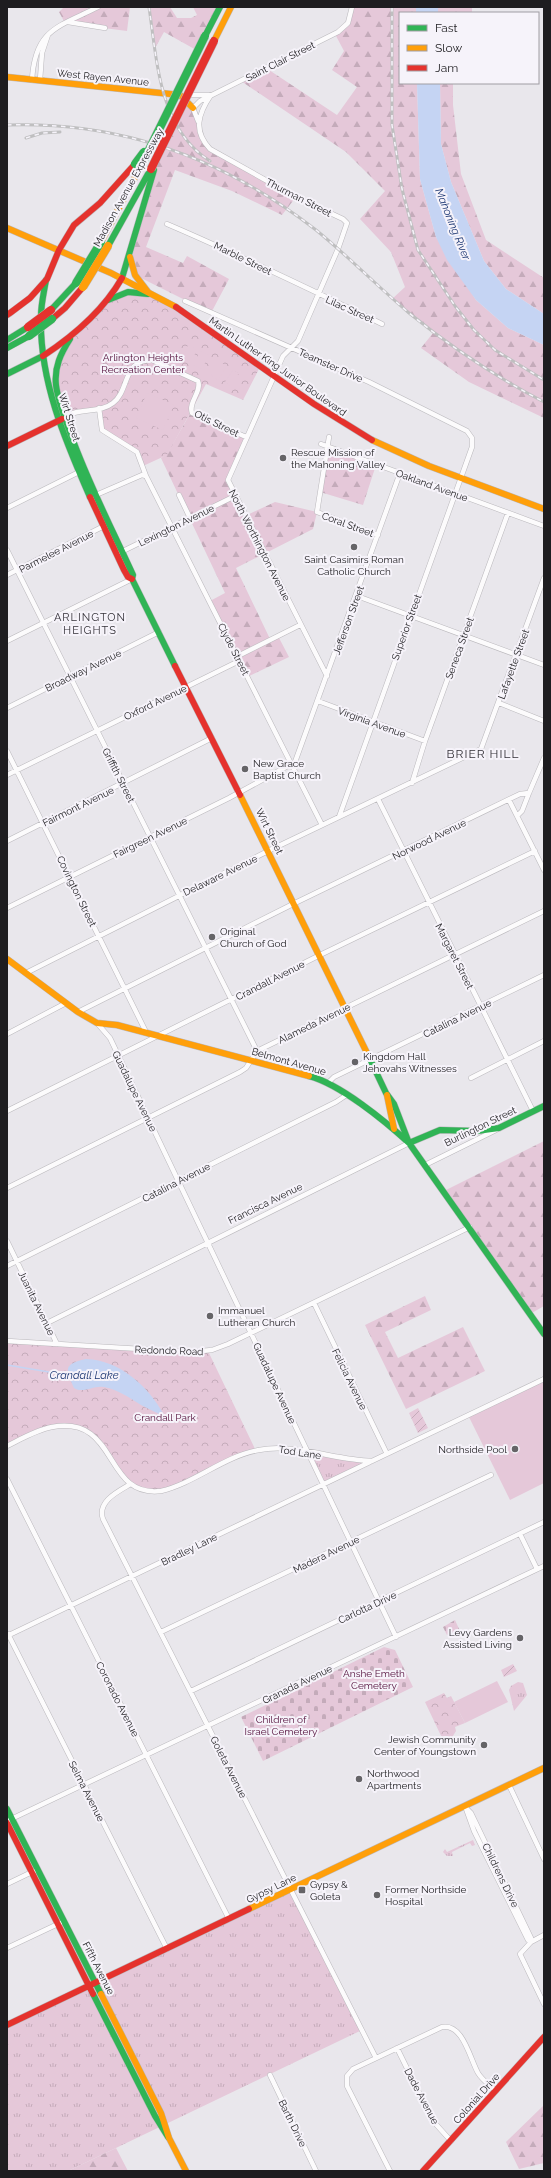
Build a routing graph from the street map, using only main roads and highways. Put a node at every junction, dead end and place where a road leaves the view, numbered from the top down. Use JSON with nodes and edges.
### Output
{"nodes":[{"id":1,"x":217,"y":7,"type":"edge"},
{"id":2,"x":220,"y":7,"type":"edge"},
{"id":3,"x":231,"y":7,"type":"edge"},
{"id":4,"x":235,"y":7,"type":"edge"},
{"id":5,"x":224,"y":21,"type":"junction"},
{"id":6,"x":212,"y":22,"type":"junction"},
{"id":7,"x":7,"y":77,"type":"edge"},
{"id":8,"x":193,"y":108,"type":"road end"},
{"id":9,"x":138,"y":164,"type":"junction"},
{"id":10,"x":152,"y":169,"type":"junction"},
{"id":11,"x":7,"y":228,"type":"edge"},
{"id":12,"x":104,"y":244,"type":"junction"},
{"id":13,"x":59,"y":250,"type":"junction"},
{"id":14,"x":129,"y":256,"type":"junction"},
{"id":15,"x":122,"y":278,"type":"junction"},
{"id":16,"x":47,"y":279,"type":"junction"},
{"id":17,"x":79,"y":285,"type":"junction"},
{"id":18,"x":150,"y":293,"type":"junction"},
{"id":19,"x":108,"y":300,"type":"junction"},
{"id":20,"x":8,"y":314,"type":"edge"},
{"id":21,"x":29,"y":331,"type":"junction"},
{"id":22,"x":76,"y":332,"type":"junction"},
{"id":23,"x":7,"y":340,"type":"edge"},
{"id":24,"x":7,"y":348,"type":"edge"},
{"id":25,"x":43,"y":356,"type":"junction"},
{"id":26,"x":7,"y":374,"type":"edge"},
{"id":27,"x":62,"y":418,"type":"junction"},
{"id":28,"x":7,"y":446,"type":"edge"},
{"id":29,"x":544,"y":509,"type":"edge"},
{"id":30,"x":120,"y":553,"type":"junction"},
{"id":31,"x":7,"y":959,"type":"edge"},
{"id":32,"x":386,"y":1093,"type":"junction"},
{"id":33,"x":544,"y":1106,"type":"edge"},
{"id":34,"x":499,"y":1128,"type":"joint"},
{"id":35,"x":394,"y":1129,"type":"junction"},
{"id":36,"x":409,"y":1143,"type":"junction"},
{"id":37,"x":544,"y":1334,"type":"edge"},
{"id":38,"x":544,"y":1768,"type":"edge"},
{"id":39,"x":7,"y":1809,"type":"edge"},
{"id":40,"x":9,"y":1821,"type":"edge"},
{"id":41,"x":92,"y":1984,"type":"junction"},
{"id":42,"x":7,"y":2025,"type":"edge"},
{"id":43,"x":544,"y":2037,"type":"edge"},
{"id":44,"x":425,"y":2170,"type":"edge"},
{"id":45,"x":186,"y":2171,"type":"edge"}],
"edges":[{"from":1,"to":6,"type":"main road"},
{"from":2,"to":6,"type":"main road","name":"Madison Avenue Expressway"},
{"from":3,"to":5,"type":"main road","name":"Madison Avenue Expressway"},
{"from":4,"to":5,"type":"main road"},
{"from":5,"to":10,"type":"main road","name":"Madison Avenue Expressway","bridge":true},
{"from":6,"to":9,"type":"main road","name":"Madison Avenue Expressway","bridge":true},
{"from":7,"to":8,"type":"main road","name":"West Rayen Avenue"},
{"from":9,"to":12,"type":"main road","name":"Madison Avenue Expressway"},
{"from":9,"to":13,"type":"main road","name":"Wirt Street"},
{"from":10,"to":12,"type":"main road","name":"Madison Avenue Expressway"},
{"from":10,"to":14,"type":"main road","name":"Wirt Street"},
{"from":11,"to":13,"type":"main road","name":"Martin Luther King Junior Boulevard"},
{"from":12,"to":17,"type":"main road","name":"Madison Avenue Expressway","bridge":true},
{"from":13,"to":15,"type":"main road","name":"Martin Luther King Junior Boulevard"},
{"from":13,"to":16,"type":"main road","name":"Wirt Street"},
{"from":14,"to":15,"type":"main road","name":"Wirt Street"},
{"from":14,"to":18,"type":"main road"},
{"from":15,"to":18,"type":"main road","name":"Martin Luther King Junior Boulevard"},
{"from":15,"to":19,"type":"main road","name":"Wirt Street"},
{"from":16,"to":20,"type":"main road"},
{"from":16,"to":25,"type":"main road","name":"Wirt Street"},
{"from":17,"to":21,"type":"main road","name":"Madison Avenue Expressway","bridge":true},
{"from":17,"to":21,"type":"main road","name":"Madison Avenue Expressway","bridge":true},
{"from":18,"to":19,"type":"main road"},
{"from":18,"to":29,"type":"main road","name":"Martin Luther King Junior Boulevard"},
{"from":19,"to":22,"type":"main road","name":"Wirt Street"},
{"from":21,"to":23,"type":"main road","name":"Madison Avenue Expressway"},
{"from":21,"to":24,"type":"main road","name":"Madison Avenue Expressway"},
{"from":22,"to":25,"type":"main road"},
{"from":22,"to":27,"type":"main road","name":"Wirt Street"},
{"from":25,"to":26,"type":"main road"},
{"from":25,"to":27,"type":"main road","name":"Wirt Street"},
{"from":27,"to":28,"type":"main road"},
{"from":27,"to":30,"type":"main road","name":"Wirt Street"},
{"from":27,"to":30,"type":"main road","name":"Wirt Street"},
{"from":30,"to":32,"type":"main road","name":"Wirt Street"},
{"from":31,"to":35,"type":"main road","name":"Belmont Avenue"},
{"from":32,"to":35,"type":"main road","name":"Wirt Street"},
{"from":32,"to":36,"type":"main road","name":"Wirt Street"},
{"from":33,"to":34,"type":"main road","name":"Burlington Street"},
{"from":34,"to":36,"type":"main road","name":"Francisca Avenue"},
{"from":35,"to":36,"type":"main road","name":"Belmont Avenue"},
{"from":36,"to":37,"type":"main road","name":"Belmont Avenue"},
{"from":38,"to":41,"type":"main road","name":"Gypsy Lane"},
{"from":39,"to":40,"type":"main road","name":"Fifth Avenue"},
{"from":40,"to":41,"type":"main road","name":"Fifth Avenue"},
{"from":41,"to":42,"type":"main road","name":"Gypsy Lane"},
{"from":41,"to":45,"type":"main road","name":"Fifth Avenue"},
{"from":43,"to":44,"type":"main road","name":"Colonial Drive"}]}
